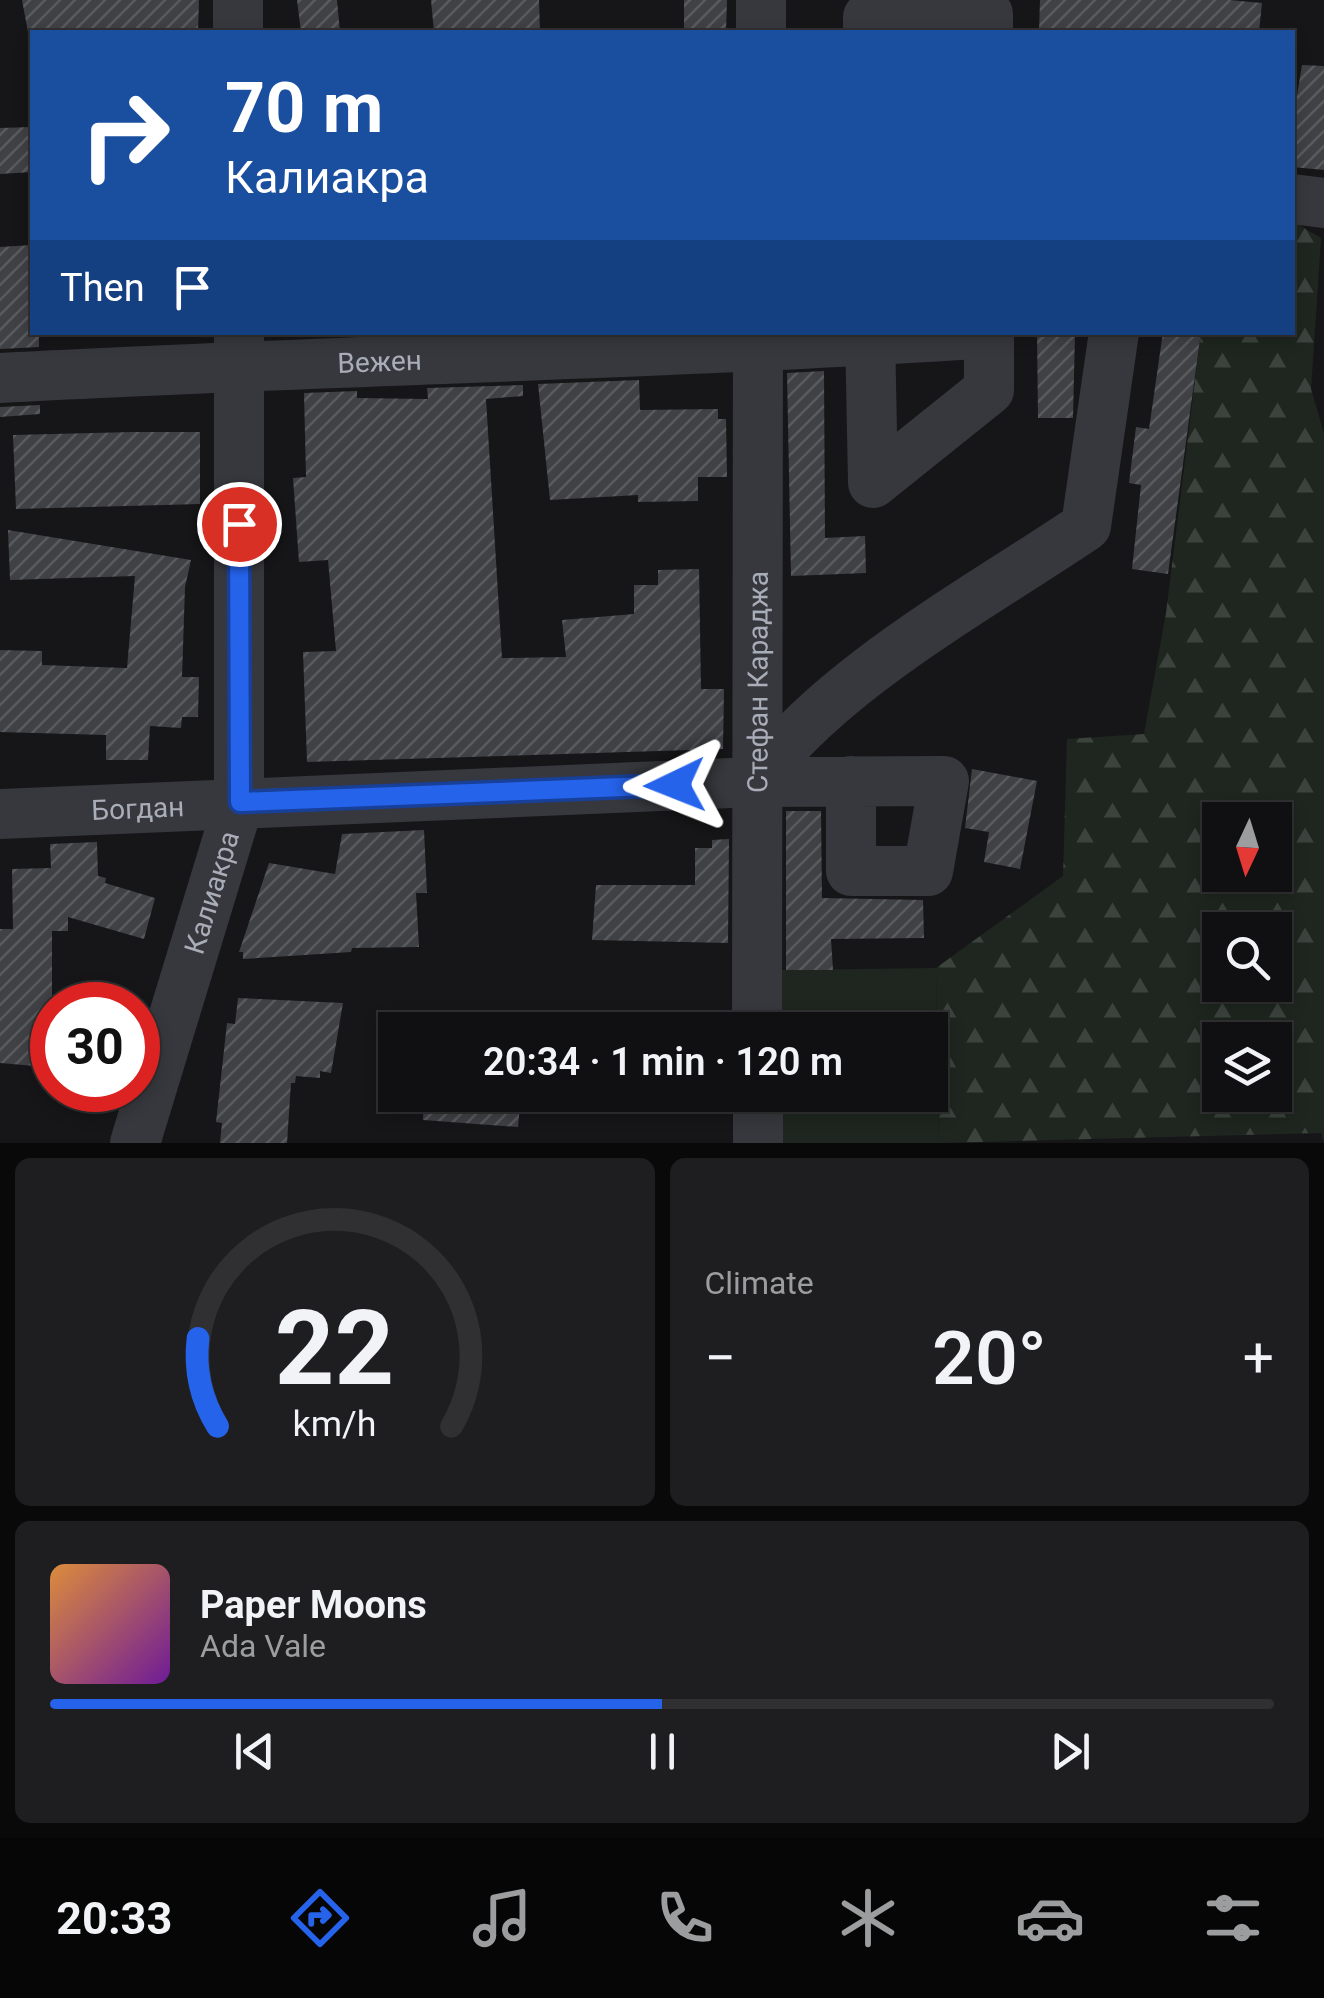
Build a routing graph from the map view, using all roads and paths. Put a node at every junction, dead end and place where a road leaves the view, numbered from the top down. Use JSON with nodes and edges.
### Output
{"nodes":[{"id":1,"x":238,"y":0,"type":"edge"},
{"id":2,"x":761,"y":0,"type":"edge"},
{"id":3,"x":238,"y":30,"type":"edge"},
{"id":4,"x":761,"y":30,"type":"edge"},
{"id":5,"x":868,"y":30,"type":"edge"},
{"id":6,"x":988,"y":30,"type":"edge"},
{"id":7,"x":1295,"y":199,"type":"edge"},
{"id":8,"x":1324,"y":203,"type":"edge"},
{"id":9,"x":929,"y":335,"type":"edge"},
{"id":10,"x":988,"y":335,"type":"edge"},
{"id":11,"x":1114,"y":335,"type":"edge"},
{"id":12,"x":870,"y":337,"type":"edge"},
{"id":13,"x":758,"y":341,"type":"edge"},
{"id":14,"x":239,"y":349,"type":"edge"},
{"id":15,"x":0,"y":378,"type":"edge"},
{"id":16,"x":851,"y":781,"type":"dead end"},
{"id":17,"x":755,"y":782,"type":"junction"},
{"id":18,"x":240,"y":802,"type":"junction"},
{"id":19,"x":0,"y":814,"type":"edge"},
{"id":20,"x":757,"y":1012,"type":"edge"},
{"id":21,"x":758,"y":1112,"type":"edge"},
{"id":22,"x":135,"y":1143,"type":"edge"},
{"id":23,"x":758,"y":1143,"type":"edge"}],
"edges":[{"from":1,"to":3,"type":"street"},
{"from":2,"to":4,"type":"street"},
{"from":5,"to":6,"type":"street"},
{"from":7,"to":8,"type":"street"},
{"from":9,"to":12,"type":"street","name":"Вежен"},
{"from":10,"to":12,"type":"street"},
{"from":11,"to":17,"type":"street"},
{"from":12,"to":13,"type":"street","name":"Вежен"},
{"from":13,"to":14,"type":"street","name":"Вежен"},
{"from":13,"to":17,"type":"street","name":"Стефан Караджа"},
{"from":14,"to":15,"type":"street","name":"Вежен"},
{"from":14,"to":18,"type":"street","name":"Калиакра"},
{"from":16,"to":17,"type":"street","name":"Богдан"},
{"from":17,"to":18,"type":"street","name":"Богдан"},
{"from":17,"to":20,"type":"street","name":"Стефан Караджа"},
{"from":18,"to":19,"type":"street","name":"Богдан"},
{"from":18,"to":22,"type":"street","name":"Калиакра"},
{"from":21,"to":23,"type":"street"}]}
